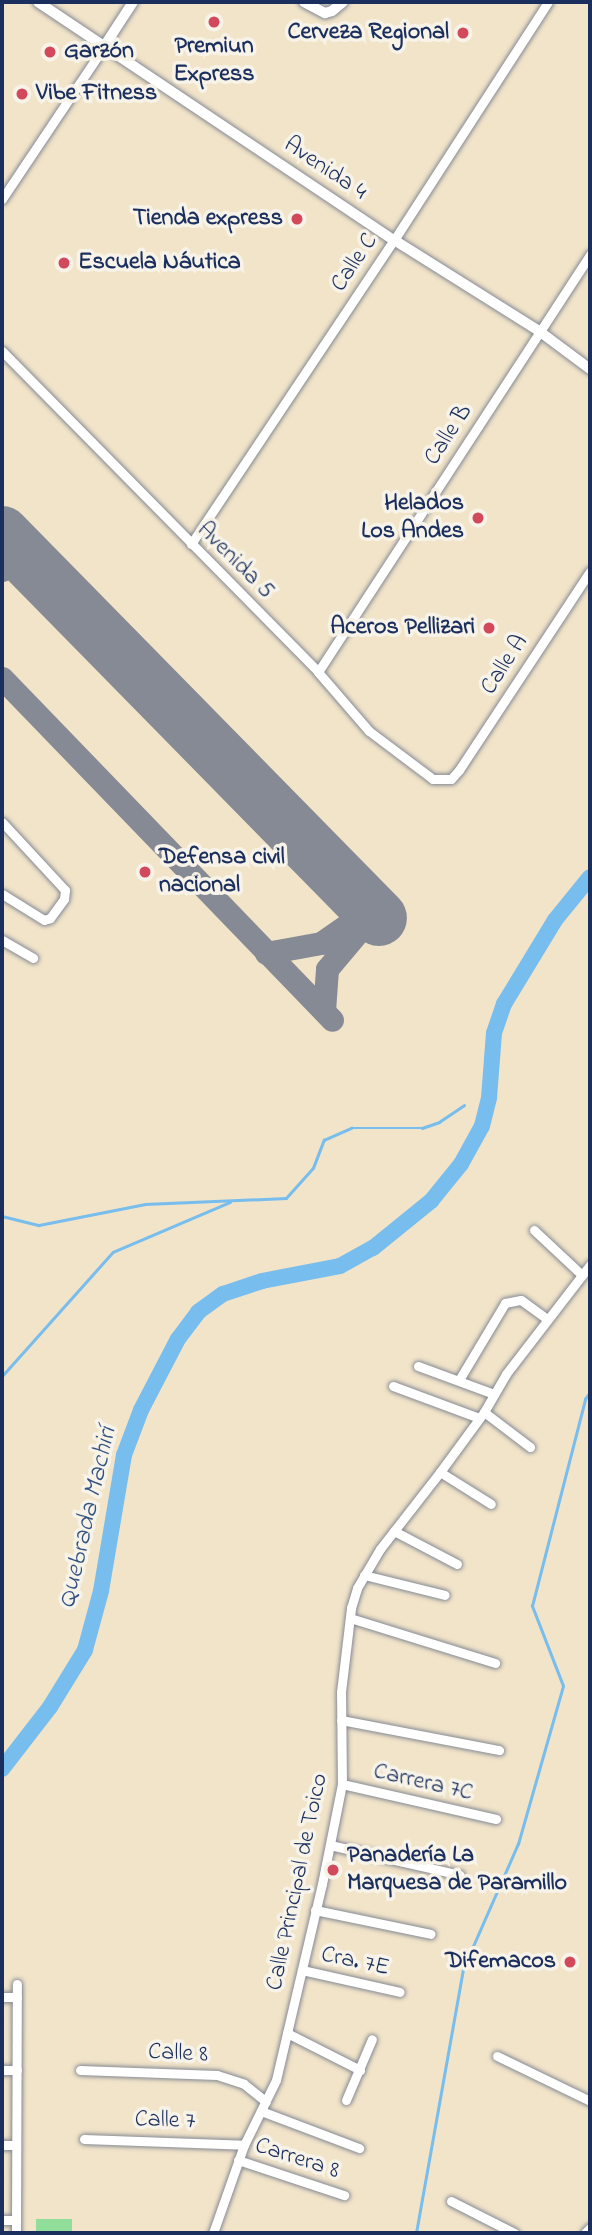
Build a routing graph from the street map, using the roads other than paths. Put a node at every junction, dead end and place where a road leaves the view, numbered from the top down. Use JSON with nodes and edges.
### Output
{"nodes":[{"id":1,"x":38,"y":2,"type":"edge"},
{"id":2,"x":134,"y":2,"type":"edge"},
{"id":3,"x":304,"y":2,"type":"edge"},
{"id":4,"x":343,"y":2,"type":"edge"},
{"id":5,"x":548,"y":2,"type":"edge"},
{"id":6,"x":105,"y":45,"type":"junction"},
{"id":7,"x":2,"y":199,"type":"edge"},
{"id":8,"x":394,"y":240,"type":"junction"},
{"id":9,"x":590,"y":254,"type":"edge"},
{"id":10,"x":538,"y":331,"type":"junction"},
{"id":11,"x":2,"y":351,"type":"edge"},
{"id":12,"x":590,"y":369,"type":"edge"},
{"id":13,"x":191,"y":544,"type":"junction"},
{"id":14,"x":590,"y":571,"type":"edge"},
{"id":15,"x":318,"y":672,"type":"junction"},
{"id":16,"x":451,"y":779,"type":"joint"},
{"id":17,"x":2,"y":822,"type":"edge"},
{"id":18,"x":2,"y":894,"type":"edge"},
{"id":19,"x":2,"y":940,"type":"edge"},
{"id":20,"x":33,"y":958,"type":"dead end"},
{"id":21,"x":534,"y":1230,"type":"dead end"},
{"id":22,"x":590,"y":1265,"type":"edge"},
{"id":23,"x":582,"y":1276,"type":"junction"},
{"id":24,"x":547,"y":1319,"type":"junction"},
{"id":25,"x":418,"y":1366,"type":"dead end"},
{"id":26,"x":459,"y":1380,"type":"junction"},
{"id":27,"x":393,"y":1386,"type":"dead end"},
{"id":28,"x":494,"y":1394,"type":"junction"},
{"id":29,"x":482,"y":1415,"type":"junction"},
{"id":30,"x":530,"y":1447,"type":"dead end"},
{"id":31,"x":440,"y":1472,"type":"junction"},
{"id":32,"x":491,"y":1504,"type":"dead end"},
{"id":33,"x":394,"y":1531,"type":"junction"},
{"id":34,"x":457,"y":1564,"type":"dead end"},
{"id":35,"x":364,"y":1575,"type":"junction"},
{"id":36,"x":445,"y":1595,"type":"dead end"},
{"id":37,"x":350,"y":1618,"type":"junction"},
{"id":38,"x":495,"y":1662,"type":"dead end"},
{"id":39,"x":341,"y":1720,"type":"junction"},
{"id":40,"x":499,"y":1750,"type":"dead end"},
{"id":41,"x":342,"y":1784,"type":"junction"},
{"id":42,"x":496,"y":1819,"type":"dead end"},
{"id":43,"x":330,"y":1845,"type":"junction"},
{"id":44,"x":460,"y":1875,"type":"dead end"},
{"id":45,"x":315,"y":1910,"type":"junction"},
{"id":46,"x":431,"y":1934,"type":"dead end"},
{"id":47,"x":302,"y":1970,"type":"junction"},
{"id":48,"x":17,"y":1984,"type":"dead end"},
{"id":49,"x":400,"y":1992,"type":"dead end"},
{"id":50,"x":2,"y":1997,"type":"edge"},
{"id":51,"x":17,"y":1997,"type":"junction"},
{"id":52,"x":287,"y":2033,"type":"junction"},
{"id":53,"x":372,"y":2039,"type":"dead end"},
{"id":54,"x":497,"y":2056,"type":"dead end"},
{"id":55,"x":2,"y":2070,"type":"edge"},
{"id":56,"x":18,"y":2070,"type":"junction"},
{"id":57,"x":79,"y":2070,"type":"dead end"},
{"id":58,"x":360,"y":2070,"type":"junction"},
{"id":59,"x":346,"y":2100,"type":"dead end"},
{"id":60,"x":590,"y":2101,"type":"edge"},
{"id":61,"x":263,"y":2107,"type":"junction"},
{"id":62,"x":84,"y":2139,"type":"dead end"},
{"id":63,"x":2,"y":2145,"type":"edge"},
{"id":64,"x":244,"y":2145,"type":"junction"},
{"id":65,"x":16,"y":2146,"type":"junction"},
{"id":66,"x":359,"y":2148,"type":"dead end"},
{"id":67,"x":237,"y":2160,"type":"junction"},
{"id":68,"x":344,"y":2195,"type":"dead end"},
{"id":69,"x":450,"y":2201,"type":"dead end"},
{"id":70,"x":2,"y":2220,"type":"edge"},
{"id":71,"x":16,"y":2221,"type":"junction"},
{"id":72,"x":590,"y":2228,"type":"edge"},
{"id":73,"x":16,"y":2233,"type":"edge"},
{"id":74,"x":213,"y":2233,"type":"edge"},
{"id":75,"x":514,"y":2233,"type":"edge"},
{"id":76,"x":585,"y":2233,"type":"edge"}],
"edges":[{"from":1,"to":6,"type":"main road","name":"Avenida 4"},
{"from":2,"to":6,"type":"main road"},
{"from":3,"to":4,"type":"main road"},
{"from":5,"to":8,"type":"street","name":"Calle C"},
{"from":6,"to":7,"type":"street"},
{"from":6,"to":8,"type":"main road","name":"Avenida 4"},
{"from":8,"to":10,"type":"main road","name":"Avenida 4"},
{"from":8,"to":13,"type":"street","name":"Calle C"},
{"from":9,"to":10,"type":"street","name":"Calle B"},
{"from":10,"to":12,"type":"main road","name":"Avenida 4"},
{"from":10,"to":15,"type":"street","name":"Calle B"},
{"from":11,"to":13,"type":"street","name":"Avenida 5"},
{"from":13,"to":15,"type":"street","name":"Avenida 5"},
{"from":14,"to":16,"type":"street","name":"Calle A"},
{"from":15,"to":16,"type":"street","name":"Avenida 5"},
{"from":17,"to":18,"type":"street"},
{"from":19,"to":20,"type":"street"},
{"from":21,"to":23,"type":"street"},
{"from":22,"to":23,"type":"street","name":"Calle Principal de Toico"},
{"from":23,"to":24,"type":"street","name":"Calle Principal de Toico"},
{"from":24,"to":26,"type":"street"},
{"from":24,"to":28,"type":"street","name":"Calle Principal de Toico"},
{"from":25,"to":26,"type":"street"},
{"from":26,"to":28,"type":"street"},
{"from":27,"to":29,"type":"street"},
{"from":28,"to":29,"type":"street","name":"Calle Principal de Toico"},
{"from":29,"to":30,"type":"street"},
{"from":29,"to":31,"type":"street","name":"Calle Principal de Toico"},
{"from":31,"to":32,"type":"street"},
{"from":31,"to":33,"type":"street","name":"Calle Principal de Toico"},
{"from":33,"to":34,"type":"street"},
{"from":33,"to":35,"type":"street","name":"Calle Principal de Toico"},
{"from":35,"to":36,"type":"street"},
{"from":35,"to":37,"type":"street","name":"Calle Principal de Toico"},
{"from":37,"to":38,"type":"street"},
{"from":37,"to":39,"type":"street","name":"Calle Principal de Toico"},
{"from":39,"to":40,"type":"street"},
{"from":39,"to":41,"type":"street","name":"Calle Principal de Toico"},
{"from":41,"to":42,"type":"street","name":"Carrera 7C"},
{"from":41,"to":43,"type":"street","name":"Calle Principal de Toico"},
{"from":43,"to":44,"type":"street"},
{"from":43,"to":45,"type":"street","name":"Calle Principal de Toico"},
{"from":45,"to":46,"type":"street"},
{"from":45,"to":47,"type":"street","name":"Calle Principal de Toico"},
{"from":47,"to":49,"type":"street","name":"Cra. 7E"},
{"from":47,"to":52,"type":"street","name":"Calle Principal de Toico"},
{"from":48,"to":51,"type":"street"},
{"from":50,"to":51,"type":"street"},
{"from":51,"to":56,"type":"street"},
{"from":52,"to":58,"type":"street"},
{"from":52,"to":61,"type":"street","name":"Calle Principal de Toico"},
{"from":53,"to":58,"type":"street"},
{"from":54,"to":60,"type":"street"},
{"from":55,"to":56,"type":"street"},
{"from":56,"to":65,"type":"street"},
{"from":57,"to":61,"type":"street","name":"Calle 8"},
{"from":58,"to":59,"type":"street"},
{"from":61,"to":64,"type":"street","name":"Calle Principal de Toico"},
{"from":61,"to":66,"type":"street","name":"Calle 8"},
{"from":62,"to":64,"type":"street","name":"Calle 7"},
{"from":63,"to":65,"type":"street"},
{"from":64,"to":67,"type":"street","name":"Calle Principal de Toico"},
{"from":65,"to":71,"type":"street"},
{"from":67,"to":68,"type":"street","name":"Carrera 8"},
{"from":67,"to":74,"type":"street","name":"Calle Principal de Toico"},
{"from":69,"to":75,"type":"street"},
{"from":70,"to":71,"type":"street"},
{"from":71,"to":73,"type":"street"},
{"from":72,"to":76,"type":"street"}]}
